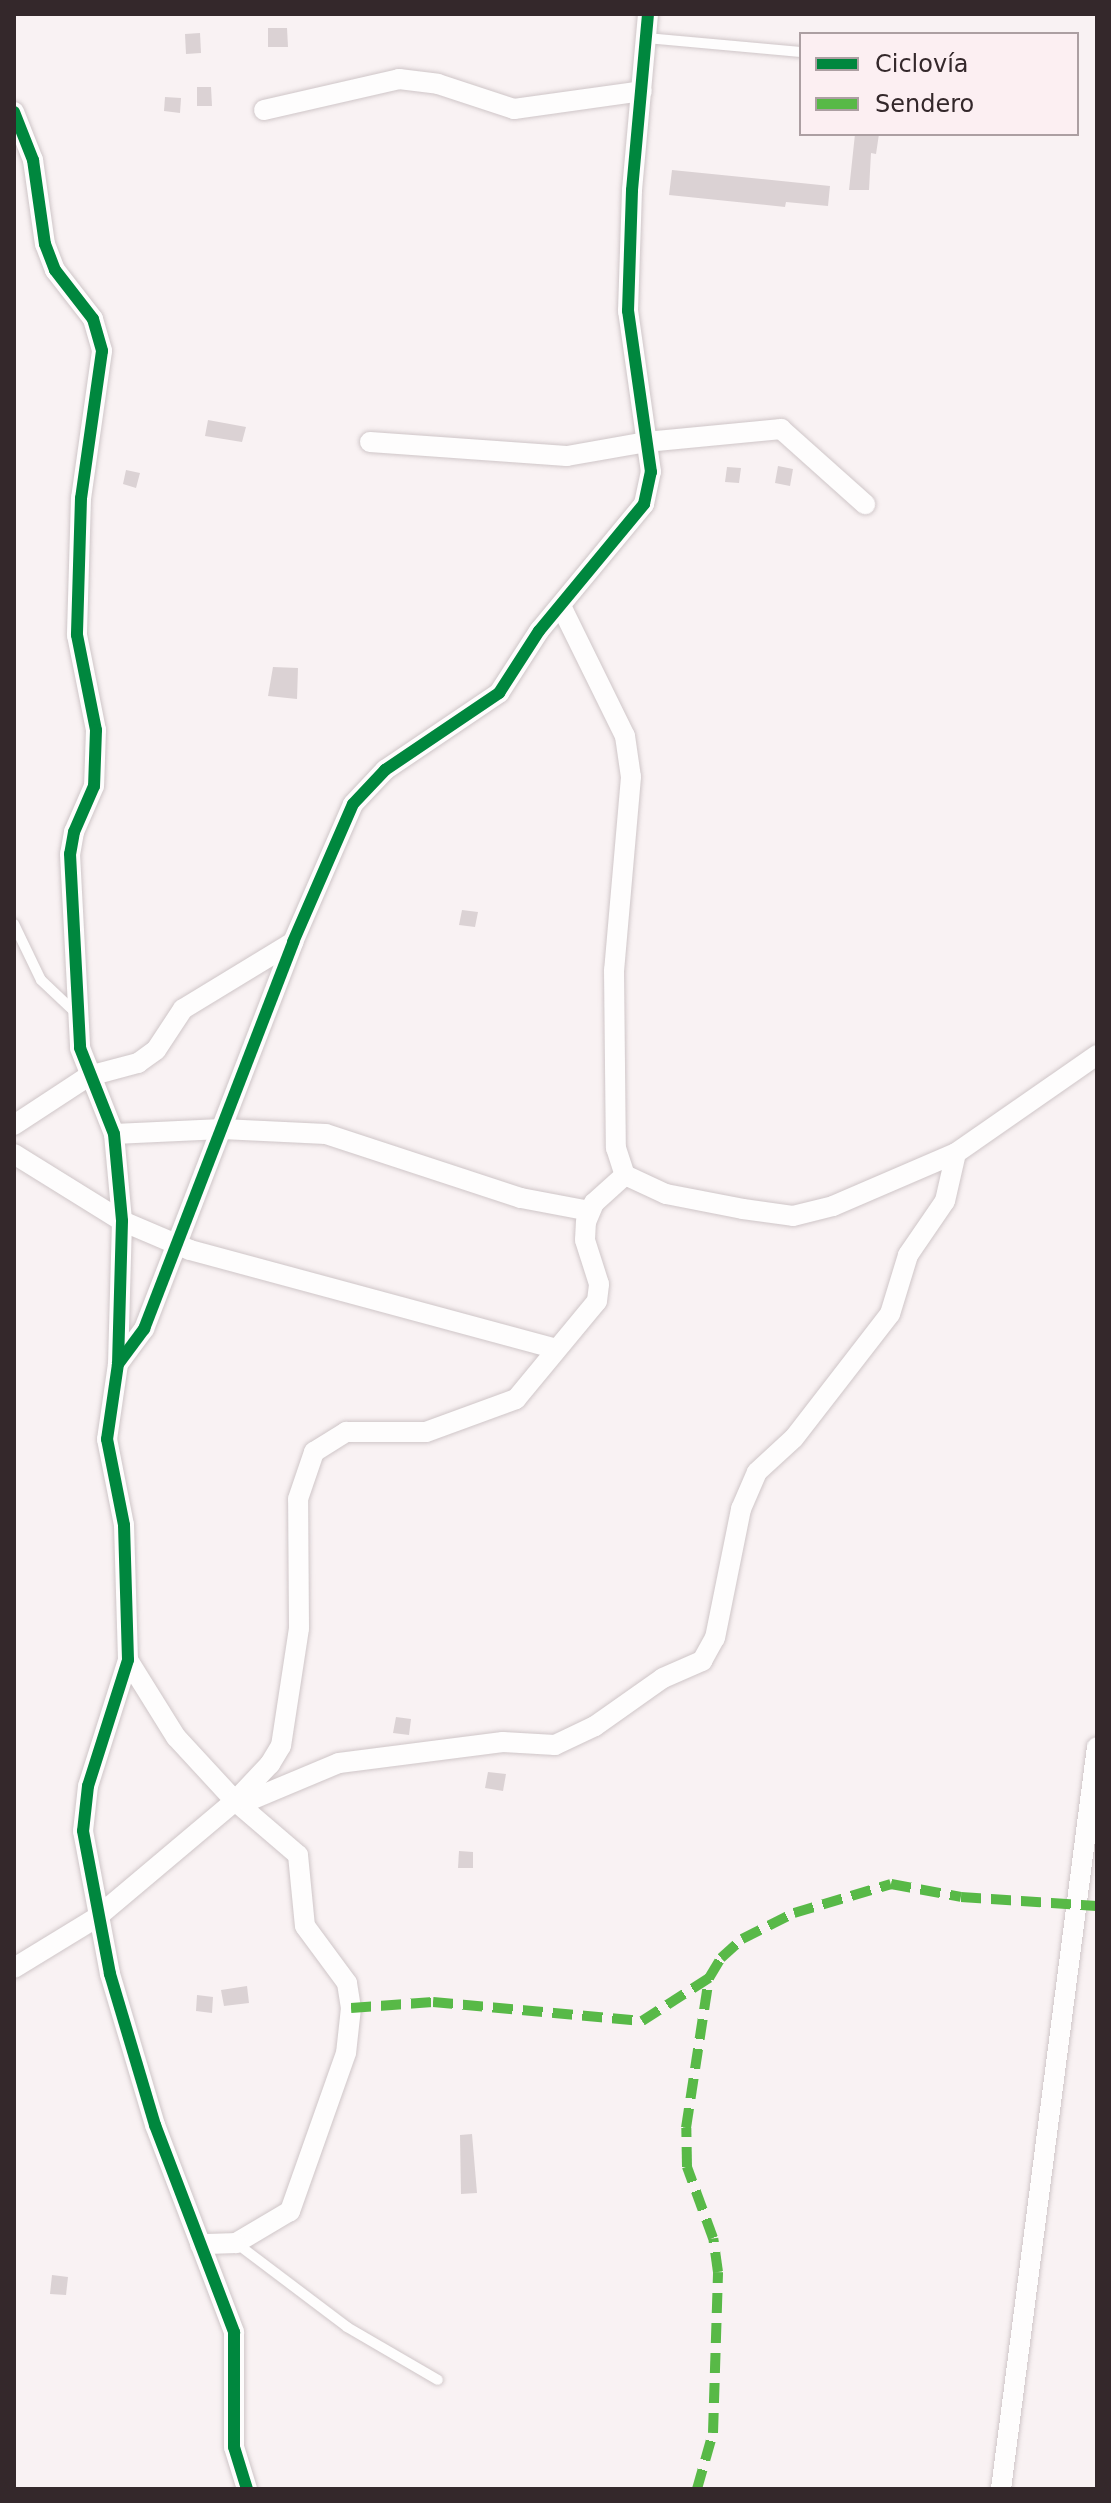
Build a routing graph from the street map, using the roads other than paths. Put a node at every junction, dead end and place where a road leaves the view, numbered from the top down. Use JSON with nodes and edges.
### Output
{"nodes":[{"id":1,"x":648,"y":14,"type":"edge"},
{"id":2,"x":646,"y":38,"type":"junction"},
{"id":3,"x":799,"y":52,"type":"edge"},
{"id":4,"x":642,"y":91,"type":"junction"},
{"id":5,"x":264,"y":110,"type":"dead end"},
{"id":6,"x":14,"y":112,"type":"edge"},
{"id":7,"x":370,"y":442,"type":"dead end"},
{"id":8,"x":646,"y":442,"type":"junction"},
{"id":9,"x":865,"y":504,"type":"dead end"},
{"id":10,"x":561,"y":606,"type":"junction"},
{"id":11,"x":14,"y":924,"type":"edge"},
{"id":12,"x":293,"y":942,"type":"junction"},
{"id":13,"x":78,"y":1016,"type":"junction"},
{"id":14,"x":1097,"y":1055,"type":"edge"},
{"id":15,"x":89,"y":1076,"type":"junction"},
{"id":16,"x":14,"y":1125,"type":"edge"},
{"id":17,"x":222,"y":1129,"type":"junction"},
{"id":18,"x":114,"y":1134,"type":"junction"},
{"id":19,"x":956,"y":1153,"type":"junction"},
{"id":20,"x":14,"y":1154,"type":"edge"},
{"id":21,"x":625,"y":1175,"type":"junction"},
{"id":22,"x":590,"y":1211,"type":"junction"},
{"id":23,"x":122,"y":1221,"type":"junction"},
{"id":24,"x":177,"y":1245,"type":"junction"},
{"id":25,"x":556,"y":1349,"type":"junction"},
{"id":26,"x":118,"y":1364,"type":"junction"},
{"id":27,"x":128,"y":1660,"type":"junction"},
{"id":28,"x":1097,"y":1747,"type":"edge"},
{"id":29,"x":238,"y":1803,"type":"junction"},
{"id":30,"x":96,"y":1918,"type":"junction"},
{"id":31,"x":14,"y":1968,"type":"edge"},
{"id":32,"x":236,"y":2243,"type":"junction"},
{"id":33,"x":200,"y":2244,"type":"junction"},
{"id":34,"x":438,"y":2380,"type":"dead end"},
{"id":35,"x":247,"y":2489,"type":"edge"},
{"id":36,"x":1001,"y":2489,"type":"edge"}],
"edges":[{"from":1,"to":2,"type":"street"},
{"from":2,"to":3,"type":"lane"},
{"from":2,"to":4,"type":"street"},
{"from":4,"to":5,"type":"street"},
{"from":4,"to":8,"type":"street"},
{"from":6,"to":13,"type":"street"},
{"from":7,"to":8,"type":"street"},
{"from":8,"to":9,"type":"street"},
{"from":8,"to":10,"type":"street"},
{"from":10,"to":12,"type":"street"},
{"from":10,"to":21,"type":"street"},
{"from":11,"to":13,"type":"lane"},
{"from":12,"to":15,"type":"street"},
{"from":12,"to":17,"type":"street"},
{"from":13,"to":15,"type":"street"},
{"from":14,"to":19,"type":"street"},
{"from":15,"to":16,"type":"street"},
{"from":15,"to":18,"type":"street"},
{"from":17,"to":18,"type":"street"},
{"from":17,"to":22,"type":"street"},
{"from":17,"to":24,"type":"street"},
{"from":18,"to":23,"type":"street"},
{"from":19,"to":21,"type":"street"},
{"from":19,"to":29,"type":"street"},
{"from":20,"to":23,"type":"street"},
{"from":21,"to":22,"type":"street"},
{"from":22,"to":25,"type":"street"},
{"from":23,"to":24,"type":"street"},
{"from":23,"to":26,"type":"street"},
{"from":24,"to":25,"type":"street"},
{"from":24,"to":26,"type":"street"},
{"from":25,"to":29,"type":"street"},
{"from":26,"to":27,"type":"street"},
{"from":27,"to":29,"type":"street"},
{"from":27,"to":30,"type":"street"},
{"from":28,"to":36,"type":"street"},
{"from":29,"to":30,"type":"street"},
{"from":29,"to":32,"type":"street"},
{"from":30,"to":31,"type":"street"},
{"from":30,"to":33,"type":"street"},
{"from":32,"to":33,"type":"street"},
{"from":32,"to":34,"type":"lane"},
{"from":33,"to":35,"type":"street"}]}
